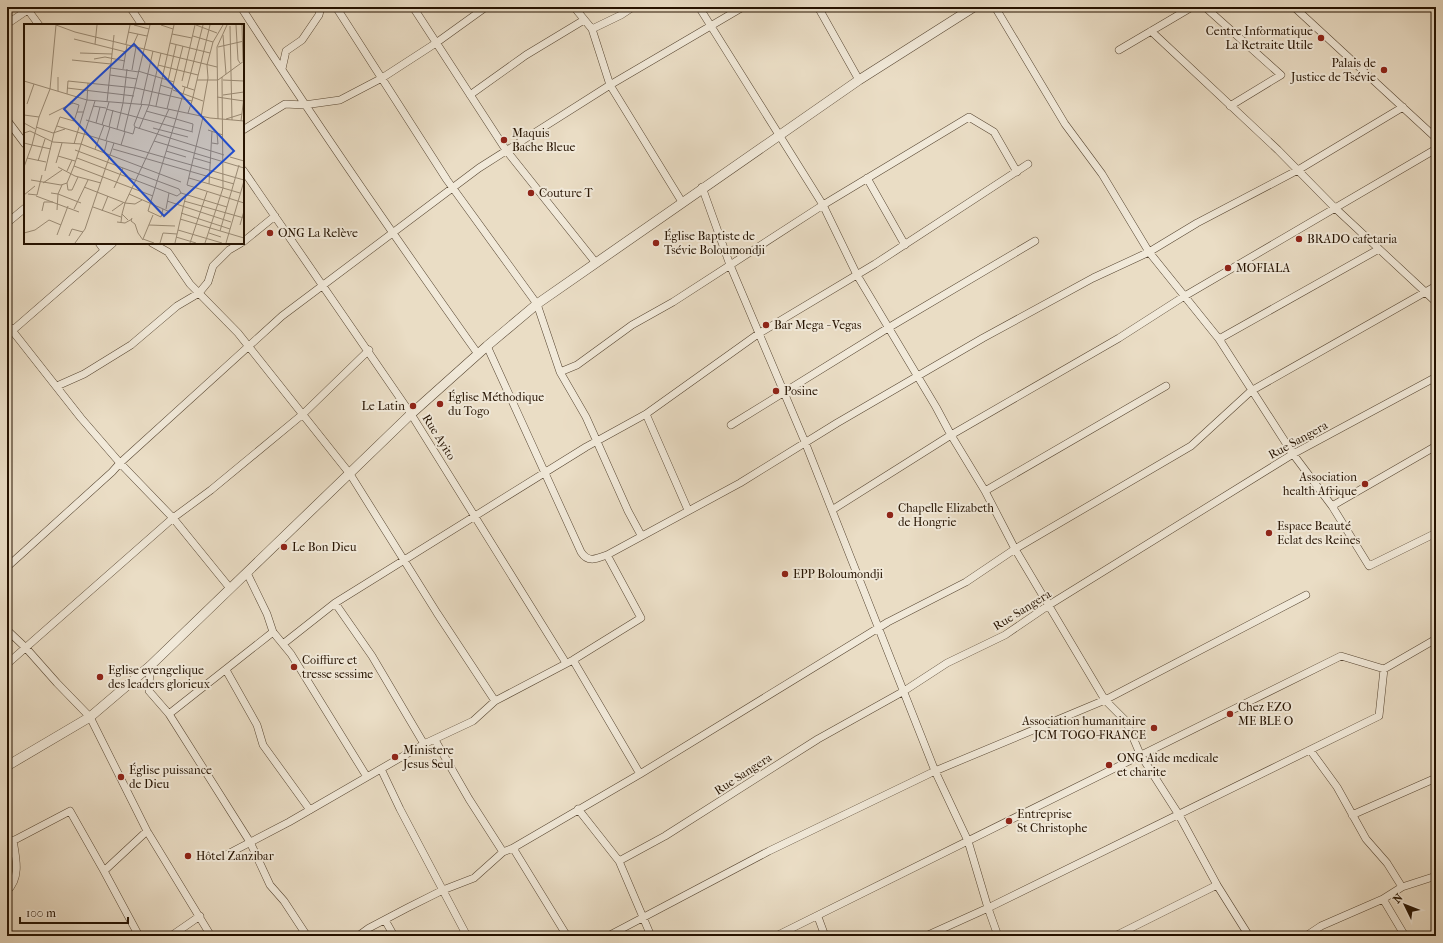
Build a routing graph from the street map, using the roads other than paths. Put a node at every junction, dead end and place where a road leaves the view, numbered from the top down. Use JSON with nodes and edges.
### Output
{"nodes":[{"id":1,"x":130,"y":7,"type":"edge"},
{"id":2,"x":241,"y":7,"type":"edge"},
{"id":3,"x":321,"y":7,"type":"edge"},
{"id":4,"x":336,"y":7,"type":"edge"},
{"id":5,"x":413,"y":7,"type":"edge"},
{"id":6,"x":486,"y":7,"type":"edge"},
{"id":7,"x":574,"y":7,"type":"edge"},
{"id":8,"x":633,"y":7,"type":"edge"},
{"id":9,"x":699,"y":7,"type":"edge"},
{"id":10,"x":743,"y":7,"type":"edge"},
{"id":11,"x":818,"y":7,"type":"edge"},
{"id":12,"x":972,"y":7,"type":"edge"},
{"id":13,"x":995,"y":7,"type":"edge"},
{"id":14,"x":1192,"y":7,"type":"edge"},
{"id":15,"x":1205,"y":7,"type":"edge"},
{"id":16,"x":1294,"y":7,"type":"edge"},
{"id":17,"x":26,"y":9,"type":"edge"},
{"id":18,"x":584,"y":20,"type":"junction"},
{"id":19,"x":7,"y":24,"type":"edge"},
{"id":20,"x":39,"y":24,"type":"edge"},
{"id":21,"x":141,"y":24,"type":"edge"},
{"id":22,"x":710,"y":26,"type":"junction"},
{"id":23,"x":592,"y":29,"type":"junction"},
{"id":24,"x":1151,"y":31,"type":"junction"},
{"id":25,"x":436,"y":44,"type":"junction"},
{"id":26,"x":1119,"y":50,"type":"dead end"},
{"id":27,"x":282,"y":69,"type":"junction"},
{"id":28,"x":382,"y":78,"type":"junction"},
{"id":29,"x":859,"y":80,"type":"junction"},
{"id":30,"x":610,"y":85,"type":"junction"},
{"id":31,"x":470,"y":95,"type":"junction"},
{"id":32,"x":304,"y":105,"type":"junction"},
{"id":33,"x":1230,"y":106,"type":"junction"},
{"id":34,"x":1403,"y":107,"type":"junction"},
{"id":35,"x":7,"y":120,"type":"edge"},
{"id":36,"x":244,"y":129,"type":"edge"},
{"id":37,"x":780,"y":135,"type":"junction"},
{"id":38,"x":1436,"y":138,"type":"edge"},
{"id":39,"x":24,"y":143,"type":"edge"},
{"id":40,"x":1436,"y":149,"type":"edge"},
{"id":41,"x":506,"y":150,"type":"junction"},
{"id":42,"x":1028,"y":164,"type":"dead end"},
{"id":43,"x":1298,"y":170,"type":"junction"},
{"id":44,"x":244,"y":171,"type":"edge"},
{"id":45,"x":1016,"y":172,"type":"junction"},
{"id":46,"x":867,"y":178,"type":"junction"},
{"id":47,"x":452,"y":188,"type":"junction"},
{"id":48,"x":702,"y":188,"type":"junction"},
{"id":49,"x":682,"y":202,"type":"junction"},
{"id":50,"x":823,"y":206,"type":"junction"},
{"id":51,"x":1335,"y":208,"type":"junction"},
{"id":52,"x":24,"y":209,"type":"edge"},
{"id":53,"x":275,"y":216,"type":"junction"},
{"id":54,"x":7,"y":223,"type":"edge"},
{"id":55,"x":392,"y":233,"type":"junction"},
{"id":56,"x":244,"y":240,"type":"edge"},
{"id":57,"x":1035,"y":241,"type":"dead end"},
{"id":58,"x":100,"y":244,"type":"edge"},
{"id":59,"x":112,"y":244,"type":"edge"},
{"id":60,"x":154,"y":244,"type":"edge"},
{"id":61,"x":164,"y":244,"type":"edge"},
{"id":62,"x":239,"y":244,"type":"edge"},
{"id":63,"x":905,"y":245,"type":"junction"},
{"id":64,"x":1379,"y":249,"type":"junction"},
{"id":65,"x":104,"y":250,"type":"junction"},
{"id":66,"x":168,"y":252,"type":"junction"},
{"id":67,"x":1149,"y":252,"type":"junction"},
{"id":68,"x":596,"y":263,"type":"junction"},
{"id":69,"x":730,"y":265,"type":"junction"},
{"id":70,"x":858,"y":275,"type":"junction"},
{"id":71,"x":323,"y":284,"type":"junction"},
{"id":72,"x":1436,"y":286,"type":"edge"},
{"id":73,"x":1426,"y":292,"type":"junction"},
{"id":74,"x":199,"y":293,"type":"junction"},
{"id":75,"x":1183,"y":297,"type":"junction"},
{"id":76,"x":1436,"y":302,"type":"edge"},
{"id":77,"x":537,"y":304,"type":"junction"},
{"id":78,"x":7,"y":324,"type":"edge"},
{"id":79,"x":888,"y":328,"type":"junction"},
{"id":80,"x":13,"y":330,"type":"junction"},
{"id":81,"x":758,"y":334,"type":"junction"},
{"id":82,"x":1219,"y":339,"type":"junction"},
{"id":83,"x":487,"y":346,"type":"junction"},
{"id":84,"x":248,"y":347,"type":"junction"},
{"id":85,"x":369,"y":350,"type":"junction"},
{"id":86,"x":478,"y":354,"type":"junction"},
{"id":87,"x":560,"y":372,"type":"junction"},
{"id":88,"x":917,"y":377,"type":"junction"},
{"id":89,"x":1436,"y":377,"type":"edge"},
{"id":90,"x":57,"y":386,"type":"junction"},
{"id":91,"x":1166,"y":386,"type":"dead end"},
{"id":92,"x":1251,"y":391,"type":"junction"},
{"id":93,"x":784,"y":392,"type":"junction"},
{"id":94,"x":303,"y":414,"type":"junction"},
{"id":95,"x":412,"y":414,"type":"junction"},
{"id":96,"x":646,"y":414,"type":"junction"},
{"id":97,"x":731,"y":425,"type":"dead end"},
{"id":98,"x":951,"y":435,"type":"junction"},
{"id":99,"x":596,"y":441,"type":"junction"},
{"id":100,"x":805,"y":442,"type":"junction"},
{"id":101,"x":1436,"y":446,"type":"edge"},
{"id":102,"x":1293,"y":454,"type":"junction"},
{"id":103,"x":120,"y":463,"type":"junction"},
{"id":104,"x":543,"y":473,"type":"junction"},
{"id":105,"x":350,"y":474,"type":"junction"},
{"id":106,"x":985,"y":491,"type":"junction"},
{"id":107,"x":1332,"y":506,"type":"junction"},
{"id":108,"x":688,"y":510,"type":"junction"},
{"id":109,"x":832,"y":510,"type":"junction"},
{"id":110,"x":475,"y":515,"type":"junction"},
{"id":111,"x":173,"y":518,"type":"junction"},
{"id":112,"x":1436,"y":533,"type":"edge"},
{"id":113,"x":641,"y":535,"type":"junction"},
{"id":114,"x":1015,"y":549,"type":"junction"},
{"id":115,"x":607,"y":556,"type":"junction"},
{"id":116,"x":405,"y":560,"type":"junction"},
{"id":117,"x":7,"y":567,"type":"edge"},
{"id":118,"x":247,"y":573,"type":"junction"},
{"id":119,"x":230,"y":588,"type":"junction"},
{"id":120,"x":1306,"y":595,"type":"dead end"},
{"id":121,"x":335,"y":602,"type":"junction"},
{"id":122,"x":1049,"y":605,"type":"junction"},
{"id":123,"x":878,"y":628,"type":"junction"},
{"id":124,"x":7,"y":630,"type":"edge"},
{"id":125,"x":273,"y":632,"type":"junction"},
{"id":126,"x":1435,"y":643,"type":"edge"},
{"id":127,"x":283,"y":644,"type":"junction"},
{"id":128,"x":26,"y":648,"type":"junction"},
{"id":129,"x":569,"y":661,"type":"junction"},
{"id":130,"x":7,"y":664,"type":"edge"},
{"id":131,"x":150,"y":666,"type":"junction"},
{"id":132,"x":1384,"y":669,"type":"junction"},
{"id":133,"x":226,"y":670,"type":"junction"},
{"id":134,"x":904,"y":691,"type":"junction"},
{"id":135,"x":1105,"y":700,"type":"junction"},
{"id":136,"x":495,"y":701,"type":"junction"},
{"id":137,"x":169,"y":714,"type":"junction"},
{"id":138,"x":90,"y":716,"type":"junction"},
{"id":139,"x":435,"y":740,"type":"junction"},
{"id":140,"x":424,"y":744,"type":"junction"},
{"id":141,"x":1310,"y":750,"type":"junction"},
{"id":142,"x":1140,"y":754,"type":"junction"},
{"id":143,"x":7,"y":766,"type":"edge"},
{"id":144,"x":381,"y":769,"type":"junction"},
{"id":145,"x":935,"y":771,"type":"junction"},
{"id":146,"x":640,"y":774,"type":"junction"},
{"id":147,"x":367,"y":777,"type":"junction"},
{"id":148,"x":1436,"y":778,"type":"edge"},
{"id":149,"x":578,"y":809,"type":"junction"},
{"id":150,"x":310,"y":810,"type":"junction"},
{"id":151,"x":1178,"y":815,"type":"junction"},
{"id":152,"x":1352,"y":815,"type":"junction"},
{"id":153,"x":147,"y":831,"type":"junction"},
{"id":154,"x":968,"y":841,"type":"junction"},
{"id":155,"x":10,"y":842,"type":"edge"},
{"id":156,"x":250,"y":842,"type":"junction"},
{"id":157,"x":513,"y":848,"type":"junction"},
{"id":158,"x":503,"y":852,"type":"junction"},
{"id":159,"x":222,"y":857,"type":"dead end"},
{"id":160,"x":619,"y":861,"type":"junction"},
{"id":161,"x":104,"y":871,"type":"junction"},
{"id":162,"x":1436,"y":876,"type":"edge"},
{"id":163,"x":1218,"y":885,"type":"junction"},
{"id":164,"x":1402,"y":887,"type":"junction"},
{"id":165,"x":444,"y":890,"type":"junction"},
{"id":166,"x":7,"y":891,"type":"edge"},
{"id":167,"x":1383,"y":899,"type":"junction"},
{"id":168,"x":988,"y":908,"type":"junction"},
{"id":169,"x":200,"y":916,"type":"junction"},
{"id":170,"x":818,"y":917,"type":"junction"},
{"id":171,"x":643,"y":918,"type":"junction"},
{"id":172,"x":385,"y":920,"type":"junction"},
{"id":173,"x":139,"y":936,"type":"edge"},
{"id":174,"x":171,"y":936,"type":"edge"},
{"id":175,"x":212,"y":936,"type":"edge"},
{"id":176,"x":306,"y":936,"type":"edge"},
{"id":177,"x":358,"y":936,"type":"edge"},
{"id":178,"x":394,"y":936,"type":"edge"},
{"id":179,"x":467,"y":936,"type":"edge"},
{"id":180,"x":567,"y":936,"type":"edge"},
{"id":181,"x":608,"y":936,"type":"edge"},
{"id":182,"x":651,"y":936,"type":"edge"},
{"id":183,"x":776,"y":936,"type":"edge"},
{"id":184,"x":825,"y":936,"type":"edge"},
{"id":185,"x":926,"y":936,"type":"edge"},
{"id":186,"x":998,"y":936,"type":"edge"},
{"id":187,"x":1115,"y":936,"type":"edge"},
{"id":188,"x":1249,"y":936,"type":"edge"},
{"id":189,"x":1306,"y":936,"type":"edge"},
{"id":190,"x":1405,"y":936,"type":"edge"}],
"edges":[{"from":1,"to":21,"type":"street"},
{"from":2,"to":27,"type":"street"},
{"from":3,"to":27,"type":"street"},
{"from":4,"to":28,"type":"street"},
{"from":5,"to":25,"type":"street"},
{"from":6,"to":25,"type":"street"},
{"from":7,"to":18,"type":"street"},
{"from":8,"to":23,"type":"street"},
{"from":9,"to":22,"type":"street"},
{"from":10,"to":22,"type":"street"},
{"from":11,"to":29,"type":"street"},
{"from":12,"to":29,"type":"street"},
{"from":13,"to":67,"type":"street"},
{"from":14,"to":24,"type":"street"},
{"from":15,"to":33,"type":"street"},
{"from":16,"to":34,"type":"street"},
{"from":17,"to":19,"type":"street"},
{"from":17,"to":20,"type":"street"},
{"from":18,"to":23,"type":"street"},
{"from":18,"to":31,"type":"street"},
{"from":22,"to":30,"type":"street"},
{"from":22,"to":37,"type":"street"},
{"from":23,"to":30,"type":"street"},
{"from":24,"to":26,"type":"street"},
{"from":24,"to":33,"type":"street"},
{"from":25,"to":28,"type":"street"},
{"from":25,"to":31,"type":"street"},
{"from":27,"to":32,"type":"street"},
{"from":28,"to":32,"type":"street"},
{"from":28,"to":47,"type":"street"},
{"from":29,"to":37,"type":"street"},
{"from":30,"to":41,"type":"street"},
{"from":30,"to":49,"type":"street"},
{"from":31,"to":41,"type":"street"},
{"from":32,"to":36,"type":"street"},
{"from":32,"to":55,"type":"street"},
{"from":33,"to":43,"type":"street"},
{"from":34,"to":38,"type":"street"},
{"from":34,"to":43,"type":"street"},
{"from":35,"to":39,"type":"street"},
{"from":37,"to":48,"type":"street"},
{"from":37,"to":50,"type":"street"},
{"from":40,"to":51,"type":"street"},
{"from":41,"to":47,"type":"street"},
{"from":41,"to":68,"type":"street"},
{"from":42,"to":45,"type":"street"},
{"from":43,"to":51,"type":"street"},
{"from":43,"to":67,"type":"street"},
{"from":44,"to":53,"type":"street","name":"Rue Ayito"},
{"from":45,"to":46,"type":"street"},
{"from":45,"to":63,"type":"street"},
{"from":46,"to":50,"type":"street"},
{"from":46,"to":63,"type":"street"},
{"from":47,"to":55,"type":"street"},
{"from":47,"to":77,"type":"street"},
{"from":48,"to":49,"type":"street"},
{"from":48,"to":69,"type":"street"},
{"from":49,"to":68,"type":"street"},
{"from":50,"to":69,"type":"street"},
{"from":50,"to":70,"type":"street"},
{"from":51,"to":64,"type":"street"},
{"from":51,"to":75,"type":"street"},
{"from":52,"to":54,"type":"street"},
{"from":53,"to":56,"type":"street"},
{"from":53,"to":71,"type":"street","name":"Rue Ayito"},
{"from":55,"to":71,"type":"street"},
{"from":55,"to":86,"type":"street"},
{"from":57,"to":79,"type":"street"},
{"from":58,"to":65,"type":"street"},
{"from":59,"to":65,"type":"street"},
{"from":60,"to":66,"type":"street"},
{"from":61,"to":66,"type":"street"},
{"from":62,"to":74,"type":"street"},
{"from":63,"to":70,"type":"street"},
{"from":64,"to":73,"type":"street"},
{"from":64,"to":82,"type":"street"},
{"from":65,"to":80,"type":"street"},
{"from":66,"to":74,"type":"street"},
{"from":67,"to":75,"type":"street"},
{"from":67,"to":88,"type":"street"},
{"from":68,"to":77,"type":"street"},
{"from":69,"to":81,"type":"street"},
{"from":69,"to":87,"type":"street"},
{"from":70,"to":79,"type":"street"},
{"from":70,"to":81,"type":"street"},
{"from":71,"to":84,"type":"street"},
{"from":71,"to":85,"type":"street","name":"Rue Ayito"},
{"from":72,"to":73,"type":"street"},
{"from":73,"to":76,"type":"street"},
{"from":73,"to":92,"type":"street"},
{"from":74,"to":84,"type":"street"},
{"from":74,"to":90,"type":"street"},
{"from":75,"to":82,"type":"street"},
{"from":75,"to":98,"type":"street"},
{"from":77,"to":83,"type":"street"},
{"from":77,"to":87,"type":"street"},
{"from":78,"to":80,"type":"street"},
{"from":79,"to":88,"type":"street"},
{"from":79,"to":93,"type":"street"},
{"from":80,"to":90,"type":"street"},
{"from":81,"to":93,"type":"street"},
{"from":81,"to":96,"type":"street"},
{"from":82,"to":92,"type":"street"},
{"from":83,"to":86,"type":"street"},
{"from":83,"to":104,"type":"street"},
{"from":84,"to":94,"type":"street"},
{"from":84,"to":103,"type":"street"},
{"from":85,"to":94,"type":"street"},
{"from":85,"to":95,"type":"street","name":"Rue Ayito"},
{"from":86,"to":95,"type":"street"},
{"from":87,"to":99,"type":"street"},
{"from":88,"to":98,"type":"street"},
{"from":88,"to":100,"type":"street"},
{"from":89,"to":102,"type":"street","name":"Rue Sangera"},
{"from":90,"to":103,"type":"street"},
{"from":91,"to":106,"type":"street"},
{"from":92,"to":102,"type":"street"},
{"from":92,"to":114,"type":"street"},
{"from":93,"to":97,"type":"street"},
{"from":93,"to":100,"type":"street"},
{"from":94,"to":105,"type":"street"},
{"from":94,"to":111,"type":"street"},
{"from":95,"to":105,"type":"street"},
{"from":95,"to":110,"type":"street","name":"Rue Ayito"},
{"from":96,"to":99,"type":"street"},
{"from":96,"to":108,"type":"street"},
{"from":98,"to":106,"type":"street"},
{"from":98,"to":109,"type":"street"},
{"from":99,"to":104,"type":"street"},
{"from":99,"to":113,"type":"street"},
{"from":100,"to":108,"type":"street"},
{"from":100,"to":109,"type":"street"},
{"from":101,"to":107,"type":"street"},
{"from":102,"to":107,"type":"street"},
{"from":102,"to":122,"type":"street","name":"Rue Sangera"},
{"from":103,"to":111,"type":"street"},
{"from":103,"to":117,"type":"street"},
{"from":104,"to":110,"type":"street"},
{"from":104,"to":115,"type":"street"},
{"from":105,"to":116,"type":"street"},
{"from":105,"to":118,"type":"street"},
{"from":106,"to":114,"type":"street"},
{"from":107,"to":112,"type":"street"},
{"from":108,"to":113,"type":"street"},
{"from":109,"to":123,"type":"street"},
{"from":110,"to":116,"type":"street"},
{"from":110,"to":129,"type":"street","name":"Rue Ayito"},
{"from":111,"to":119,"type":"street"},
{"from":111,"to":128,"type":"street"},
{"from":113,"to":115,"type":"street"},
{"from":114,"to":122,"type":"street"},
{"from":114,"to":123,"type":"street"},
{"from":115,"to":129,"type":"street"},
{"from":116,"to":121,"type":"street"},
{"from":116,"to":136,"type":"street"},
{"from":118,"to":119,"type":"street"},
{"from":118,"to":125,"type":"street"},
{"from":119,"to":131,"type":"street"},
{"from":120,"to":135,"type":"street"},
{"from":121,"to":127,"type":"street"},
{"from":121,"to":140,"type":"street"},
{"from":122,"to":134,"type":"street","name":"Rue Sangera"},
{"from":122,"to":135,"type":"street"},
{"from":123,"to":134,"type":"street"},
{"from":123,"to":146,"type":"street"},
{"from":124,"to":128,"type":"street"},
{"from":125,"to":127,"type":"street"},
{"from":125,"to":133,"type":"street"},
{"from":126,"to":132,"type":"street"},
{"from":127,"to":147,"type":"street"},
{"from":128,"to":130,"type":"street"},
{"from":128,"to":138,"type":"street"},
{"from":129,"to":136,"type":"street"},
{"from":129,"to":146,"type":"street","name":"Rue Ayito"},
{"from":131,"to":137,"type":"street"},
{"from":131,"to":138,"type":"street"},
{"from":132,"to":141,"type":"street"},
{"from":132,"to":142,"type":"street"},
{"from":133,"to":137,"type":"street"},
{"from":133,"to":150,"type":"street"},
{"from":134,"to":145,"type":"street"},
{"from":134,"to":160,"type":"street","name":"Rue Sangera"},
{"from":135,"to":142,"type":"street"},
{"from":135,"to":145,"type":"street"},
{"from":136,"to":139,"type":"street"},
{"from":137,"to":156,"type":"street"},
{"from":138,"to":143,"type":"street"},
{"from":138,"to":153,"type":"street"},
{"from":139,"to":140,"type":"street"},
{"from":139,"to":158,"type":"street"},
{"from":140,"to":144,"type":"street"},
{"from":141,"to":151,"type":"street"},
{"from":141,"to":152,"type":"street"},
{"from":142,"to":151,"type":"street"},
{"from":142,"to":154,"type":"street"},
{"from":144,"to":147,"type":"street"},
{"from":144,"to":165,"type":"street"},
{"from":145,"to":154,"type":"street"},
{"from":145,"to":171,"type":"street"},
{"from":146,"to":149,"type":"street"},
{"from":147,"to":150,"type":"street"},
{"from":148,"to":152,"type":"street"},
{"from":149,"to":157,"type":"street"},
{"from":149,"to":160,"type":"street"},
{"from":150,"to":156,"type":"street"},
{"from":151,"to":163,"type":"street"},
{"from":151,"to":168,"type":"street"},
{"from":152,"to":164,"type":"street"},
{"from":153,"to":161,"type":"street"},
{"from":153,"to":169,"type":"street"},
{"from":154,"to":168,"type":"street"},
{"from":154,"to":170,"type":"street"},
{"from":155,"to":161,"type":"street"},
{"from":155,"to":166,"type":"street"},
{"from":156,"to":159,"type":"street"},
{"from":156,"to":176,"type":"street"},
{"from":157,"to":158,"type":"street"},
{"from":157,"to":180,"type":"street"},
{"from":158,"to":165,"type":"street"},
{"from":160,"to":171,"type":"street"},
{"from":161,"to":173,"type":"street"},
{"from":162,"to":164,"type":"street"},
{"from":163,"to":187,"type":"street"},
{"from":163,"to":188,"type":"street"},
{"from":164,"to":167,"type":"street"},
{"from":165,"to":172,"type":"street"},
{"from":165,"to":179,"type":"street"},
{"from":167,"to":189,"type":"street"},
{"from":167,"to":190,"type":"street"},
{"from":168,"to":185,"type":"street"},
{"from":168,"to":186,"type":"street"},
{"from":169,"to":174,"type":"street"},
{"from":169,"to":175,"type":"street"},
{"from":170,"to":183,"type":"street"},
{"from":170,"to":184,"type":"street"},
{"from":171,"to":181,"type":"street"},
{"from":171,"to":182,"type":"street"},
{"from":172,"to":177,"type":"street"},
{"from":172,"to":178,"type":"street"}]}
